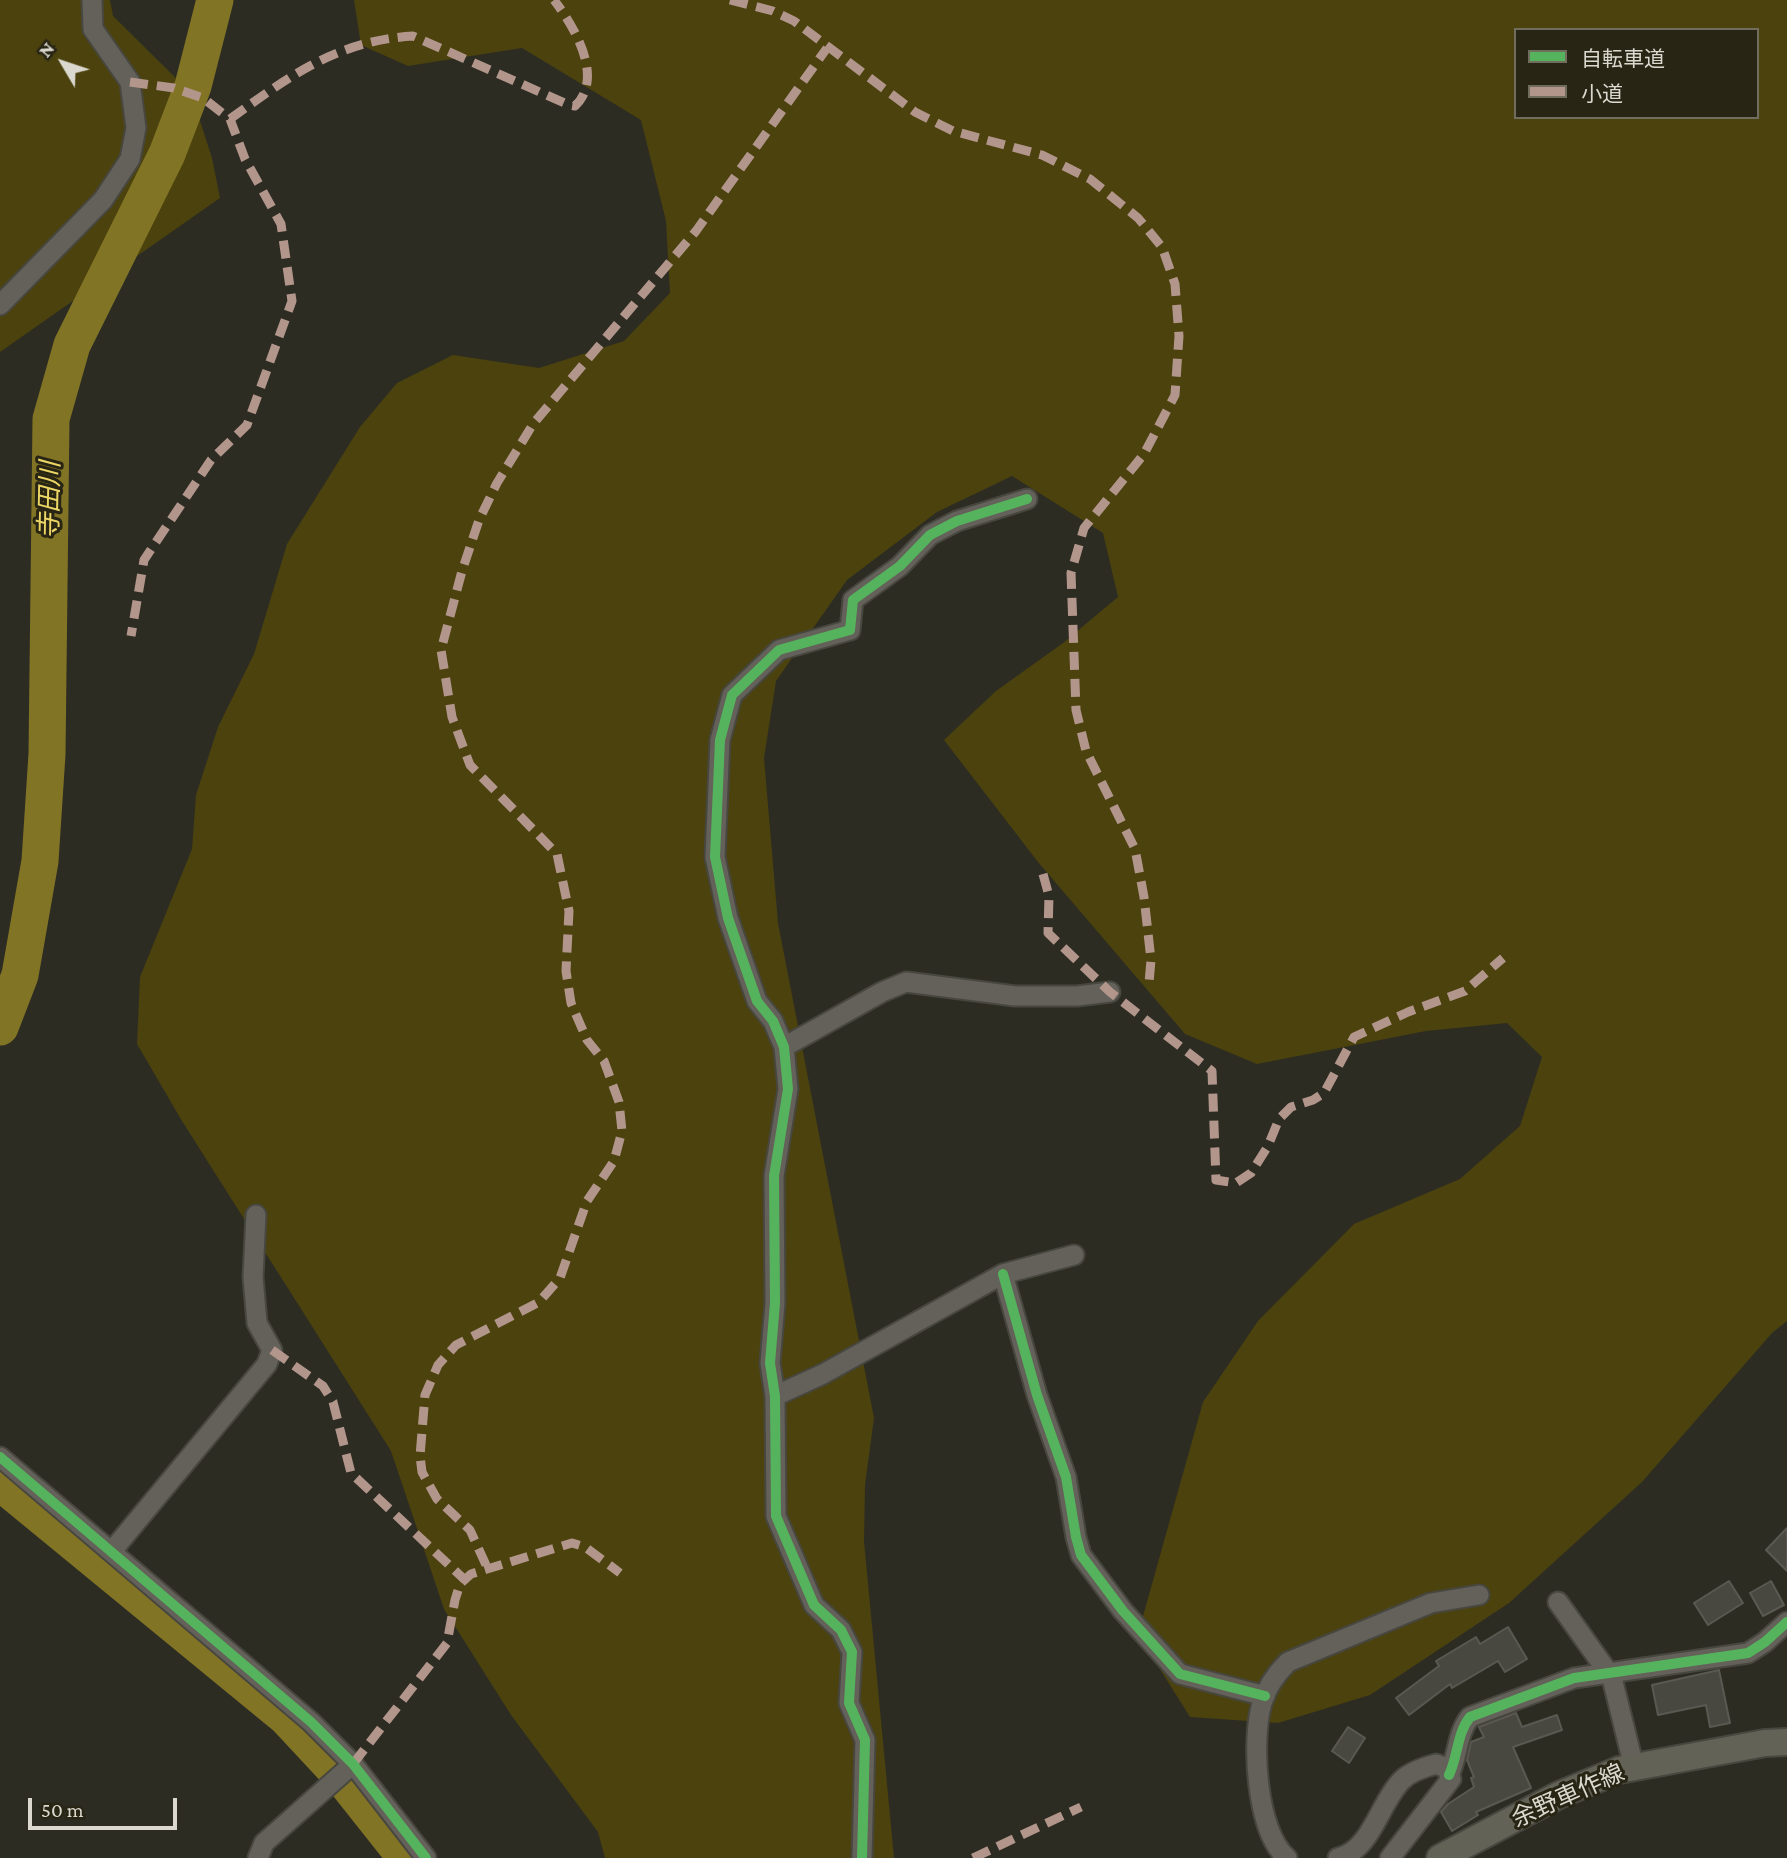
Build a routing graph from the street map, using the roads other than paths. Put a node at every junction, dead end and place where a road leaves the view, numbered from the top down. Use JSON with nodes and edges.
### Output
{"nodes":[{"id":1,"x":92,"y":0,"type":"edge"},
{"id":2,"x":1,"y":305,"type":"edge"},
{"id":3,"x":1027,"y":499,"type":"dead end"},
{"id":4,"x":1111,"y":992,"type":"dead end"},
{"id":5,"x":783,"y":1047,"type":"junction"},
{"id":6,"x":256,"y":1214,"type":"dead end"},
{"id":7,"x":1074,"y":1255,"type":"dead end"},
{"id":8,"x":1003,"y":1274,"type":"junction"},
{"id":9,"x":775,"y":1396,"type":"junction"},
{"id":10,"x":0,"y":1457,"type":"edge"},
{"id":11,"x":112,"y":1550,"type":"junction"},
{"id":12,"x":1479,"y":1595,"type":"dead end"},
{"id":13,"x":1558,"y":1602,"type":"dead end"},
{"id":14,"x":1787,"y":1622,"type":"edge"},
{"id":15,"x":1608,"y":1672,"type":"junction"},
{"id":16,"x":1265,"y":1696,"type":"junction"},
{"id":17,"x":1787,"y":1742,"type":"edge"},
{"id":18,"x":353,"y":1764,"type":"junction"},
{"id":19,"x":1634,"y":1767,"type":"junction"},
{"id":20,"x":1449,"y":1775,"type":"junction"},
{"id":21,"x":259,"y":1858,"type":"edge"},
{"id":22,"x":426,"y":1858,"type":"edge"},
{"id":23,"x":862,"y":1858,"type":"edge"},
{"id":24,"x":1287,"y":1858,"type":"edge"},
{"id":25,"x":1338,"y":1858,"type":"edge"},
{"id":26,"x":1390,"y":1858,"type":"edge"},
{"id":27,"x":1440,"y":1858,"type":"edge"}],
"edges":[{"from":1,"to":2,"type":"street"},
{"from":3,"to":5,"type":"street"},
{"from":4,"to":5,"type":"street"},
{"from":5,"to":9,"type":"street"},
{"from":6,"to":11,"type":"street"},
{"from":7,"to":8,"type":"street"},
{"from":8,"to":9,"type":"street"},
{"from":8,"to":16,"type":"street"},
{"from":9,"to":23,"type":"street"},
{"from":10,"to":11,"type":"street"},
{"from":11,"to":18,"type":"street"},
{"from":12,"to":16,"type":"street"},
{"from":13,"to":15,"type":"street"},
{"from":14,"to":15,"type":"street"},
{"from":15,"to":19,"type":"street"},
{"from":15,"to":20,"type":"street"},
{"from":16,"to":24,"type":"street"},
{"from":17,"to":19,"type":"main road","name":"余野車作線"},
{"from":18,"to":21,"type":"street"},
{"from":18,"to":22,"type":"street"},
{"from":19,"to":27,"type":"main road","name":"余野車作線"},
{"from":20,"to":25,"type":"street"},
{"from":20,"to":26,"type":"street"}]}
